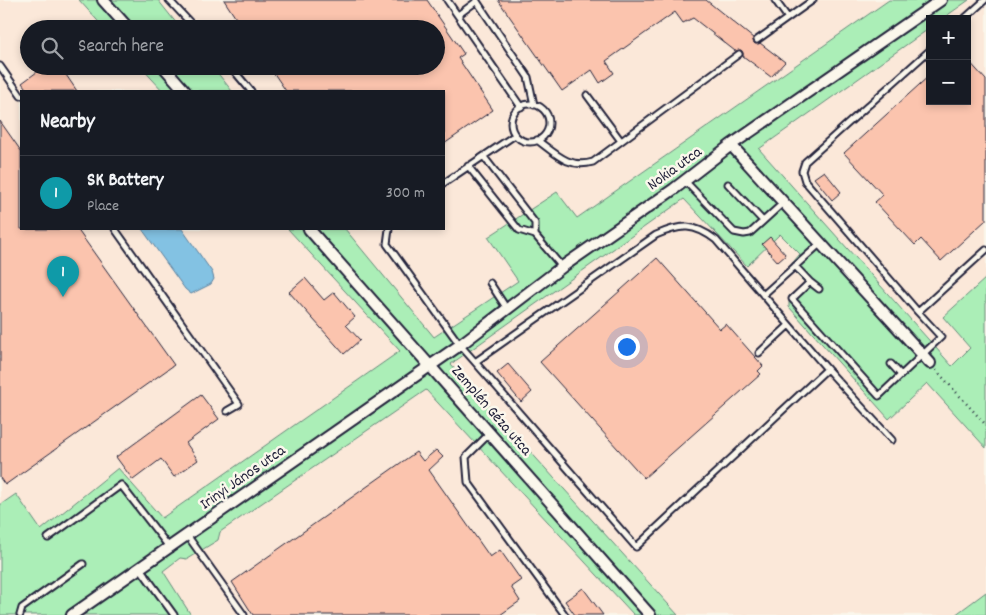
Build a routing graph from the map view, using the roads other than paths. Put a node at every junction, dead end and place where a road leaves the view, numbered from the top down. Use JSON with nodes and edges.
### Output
{"nodes":[{"id":1,"x":103,"y":0,"type":"edge"},
{"id":2,"x":169,"y":0,"type":"edge"},
{"id":3,"x":447,"y":0,"type":"edge"},
{"id":4,"x":775,"y":0,"type":"edge"},
{"id":5,"x":813,"y":0,"type":"edge"},
{"id":6,"x":941,"y":0,"type":"edge"},
{"id":7,"x":985,"y":0,"type":"edge"},
{"id":8,"x":477,"y":1,"type":"edge"},
{"id":9,"x":458,"y":15,"type":"junction"},
{"id":10,"x":968,"y":15,"type":"edge"},
{"id":11,"x":788,"y":18,"type":"junction"},
{"id":12,"x":121,"y":20,"type":"edge"},
{"id":13,"x":188,"y":20,"type":"edge"},
{"id":14,"x":757,"y":40,"type":"dead end"},
{"id":15,"x":739,"y":54,"type":"dead end"},
{"id":16,"x":926,"y":54,"type":"edge"},
{"id":17,"x":0,"y":66,"type":"edge"},
{"id":18,"x":171,"y":75,"type":"edge"},
{"id":19,"x":238,"y":75,"type":"edge"},
{"id":20,"x":185,"y":90,"type":"edge"},
{"id":21,"x":250,"y":90,"type":"edge"},
{"id":22,"x":20,"y":95,"type":"edge"},
{"id":23,"x":587,"y":95,"type":"dead end"},
{"id":24,"x":534,"y":105,"type":"junction"},
{"id":25,"x":521,"y":107,"type":"junction"},
{"id":26,"x":515,"y":135,"type":"junction"},
{"id":27,"x":537,"y":140,"type":"junction"},
{"id":28,"x":621,"y":141,"type":"junction"},
{"id":29,"x":732,"y":145,"type":"junction"},
{"id":30,"x":484,"y":157,"type":"junction"},
{"id":31,"x":468,"y":166,"type":"junction"},
{"id":32,"x":685,"y":181,"type":"junction"},
{"id":33,"x":445,"y":182,"type":"edge"},
{"id":34,"x":728,"y":184,"type":"dead end"},
{"id":35,"x":784,"y":202,"type":"junction"},
{"id":36,"x":763,"y":221,"type":"junction"},
{"id":37,"x":116,"y":230,"type":"edge"},
{"id":38,"x":310,"y":230,"type":"edge"},
{"id":39,"x":389,"y":230,"type":"edge"},
{"id":40,"x":536,"y":235,"type":"junction"},
{"id":41,"x":821,"y":243,"type":"junction"},
{"id":42,"x":986,"y":250,"type":"edge"},
{"id":43,"x":795,"y":266,"type":"junction"},
{"id":44,"x":562,"y":267,"type":"junction"},
{"id":45,"x":810,"y":282,"type":"junction"},
{"id":46,"x":490,"y":283,"type":"dead end"},
{"id":47,"x":819,"y":289,"type":"dead end"},
{"id":48,"x":763,"y":295,"type":"junction"},
{"id":49,"x":507,"y":309,"type":"junction"},
{"id":50,"x":918,"y":312,"type":"junction"},
{"id":51,"x":789,"y":325,"type":"junction"},
{"id":52,"x":460,"y":345,"type":"junction"},
{"id":53,"x":759,"y":353,"type":"dead end"},
{"id":54,"x":922,"y":354,"type":"junction"},
{"id":55,"x":474,"y":362,"type":"junction"},
{"id":56,"x":930,"y":363,"type":"road end"},
{"id":57,"x":891,"y":364,"type":"dead end"},
{"id":58,"x":431,"y":365,"type":"junction"},
{"id":59,"x":827,"y":369,"type":"junction"},
{"id":60,"x":901,"y":374,"type":"junction"},
{"id":61,"x":228,"y":411,"type":"dead end"},
{"id":62,"x":490,"y":433,"type":"junction"},
{"id":63,"x":892,"y":440,"type":"dead end"},
{"id":64,"x":187,"y":535,"type":"junction"},
{"id":65,"x":48,"y":538,"type":"dead end"},
{"id":66,"x":169,"y":547,"type":"junction"},
{"id":67,"x":84,"y":564,"type":"dead end"},
{"id":68,"x":140,"y":568,"type":"junction"},
{"id":69,"x":20,"y":615,"type":"edge"},
{"id":70,"x":72,"y":615,"type":"edge"},
{"id":71,"x":174,"y":615,"type":"edge"},
{"id":72,"x":244,"y":615,"type":"edge"},
{"id":73,"x":565,"y":615,"type":"edge"},
{"id":74,"x":650,"y":615,"type":"edge"}],
"edges":[{"from":1,"to":12,"type":"street"},
{"from":2,"to":13,"type":"lane"},
{"from":3,"to":9,"type":"lane"},
{"from":4,"to":11,"type":"lane"},
{"from":5,"to":11,"type":"lane"},
{"from":6,"to":29,"type":"street","name":"Nokia utca"},
{"from":7,"to":10,"type":"lane"},
{"from":8,"to":9,"type":"lane"},
{"from":8,"to":24,"type":"lane"},
{"from":9,"to":25,"type":"lane"},
{"from":11,"to":14,"type":"lane"},
{"from":15,"to":28,"type":"lane"},
{"from":16,"to":50,"type":"lane"},
{"from":17,"to":22,"type":"lane"},
{"from":18,"to":20,"type":"street"},
{"from":19,"to":21,"type":"lane"},
{"from":23,"to":28,"type":"lane"},
{"from":24,"to":25,"type":"lane"},
{"from":24,"to":27,"type":"lane"},
{"from":25,"to":26,"type":"lane"},
{"from":26,"to":27,"type":"lane"},
{"from":26,"to":30,"type":"lane"},
{"from":27,"to":28,"type":"lane"},
{"from":29,"to":32,"type":"street","name":"Nokia utca"},
{"from":29,"to":35,"type":"street"},
{"from":30,"to":31,"type":"lane"},
{"from":30,"to":40,"type":"lane"},
{"from":31,"to":33,"type":"lane"},
{"from":31,"to":40,"type":"lane"},
{"from":32,"to":36,"type":"lane"},
{"from":32,"to":44,"type":"street","name":"Nokia utca"},
{"from":34,"to":36,"type":"lane"},
{"from":35,"to":36,"type":"lane"},
{"from":35,"to":41,"type":"street"},
{"from":37,"to":61,"type":"lane"},
{"from":38,"to":58,"type":"street","name":"Zemplén Géza utca"},
{"from":39,"to":52,"type":"lane"},
{"from":40,"to":44,"type":"lane"},
{"from":41,"to":43,"type":"lane"},
{"from":41,"to":54,"type":"street"},
{"from":42,"to":50,"type":"lane"},
{"from":43,"to":45,"type":"lane"},
{"from":43,"to":48,"type":"lane"},
{"from":44,"to":49,"type":"street","name":"Nokia utca"},
{"from":45,"to":47,"type":"lane"},
{"from":45,"to":60,"type":"lane"},
{"from":46,"to":49,"type":"lane"},
{"from":48,"to":51,"type":"lane"},
{"from":48,"to":55,"type":"lane"},
{"from":49,"to":52,"type":"street","name":"Nokia utca"},
{"from":50,"to":54,"type":"lane"},
{"from":51,"to":53,"type":"lane"},
{"from":51,"to":59,"type":"lane"},
{"from":52,"to":55,"type":"lane"},
{"from":52,"to":58,"type":"street","name":"Nokia utca"},
{"from":54,"to":56,"type":"street"},
{"from":54,"to":60,"type":"lane"},
{"from":55,"to":59,"type":"lane"},
{"from":57,"to":60,"type":"lane"},
{"from":58,"to":62,"type":"street","name":"Zemplén Géza utca"},
{"from":58,"to":64,"type":"street","name":"Irinyi János utca"},
{"from":59,"to":63,"type":"lane"},
{"from":62,"to":73,"type":"lane"},
{"from":62,"to":74,"type":"street","name":"Zemplén Géza utca"},
{"from":64,"to":66,"type":"street","name":"Irinyi János utca"},
{"from":64,"to":72,"type":"lane"},
{"from":65,"to":66,"type":"lane"},
{"from":66,"to":68,"type":"street","name":"Irinyi János utca"},
{"from":67,"to":69,"type":"lane"},
{"from":68,"to":70,"type":"street","name":"Irinyi János utca"},
{"from":68,"to":71,"type":"lane"}]}
